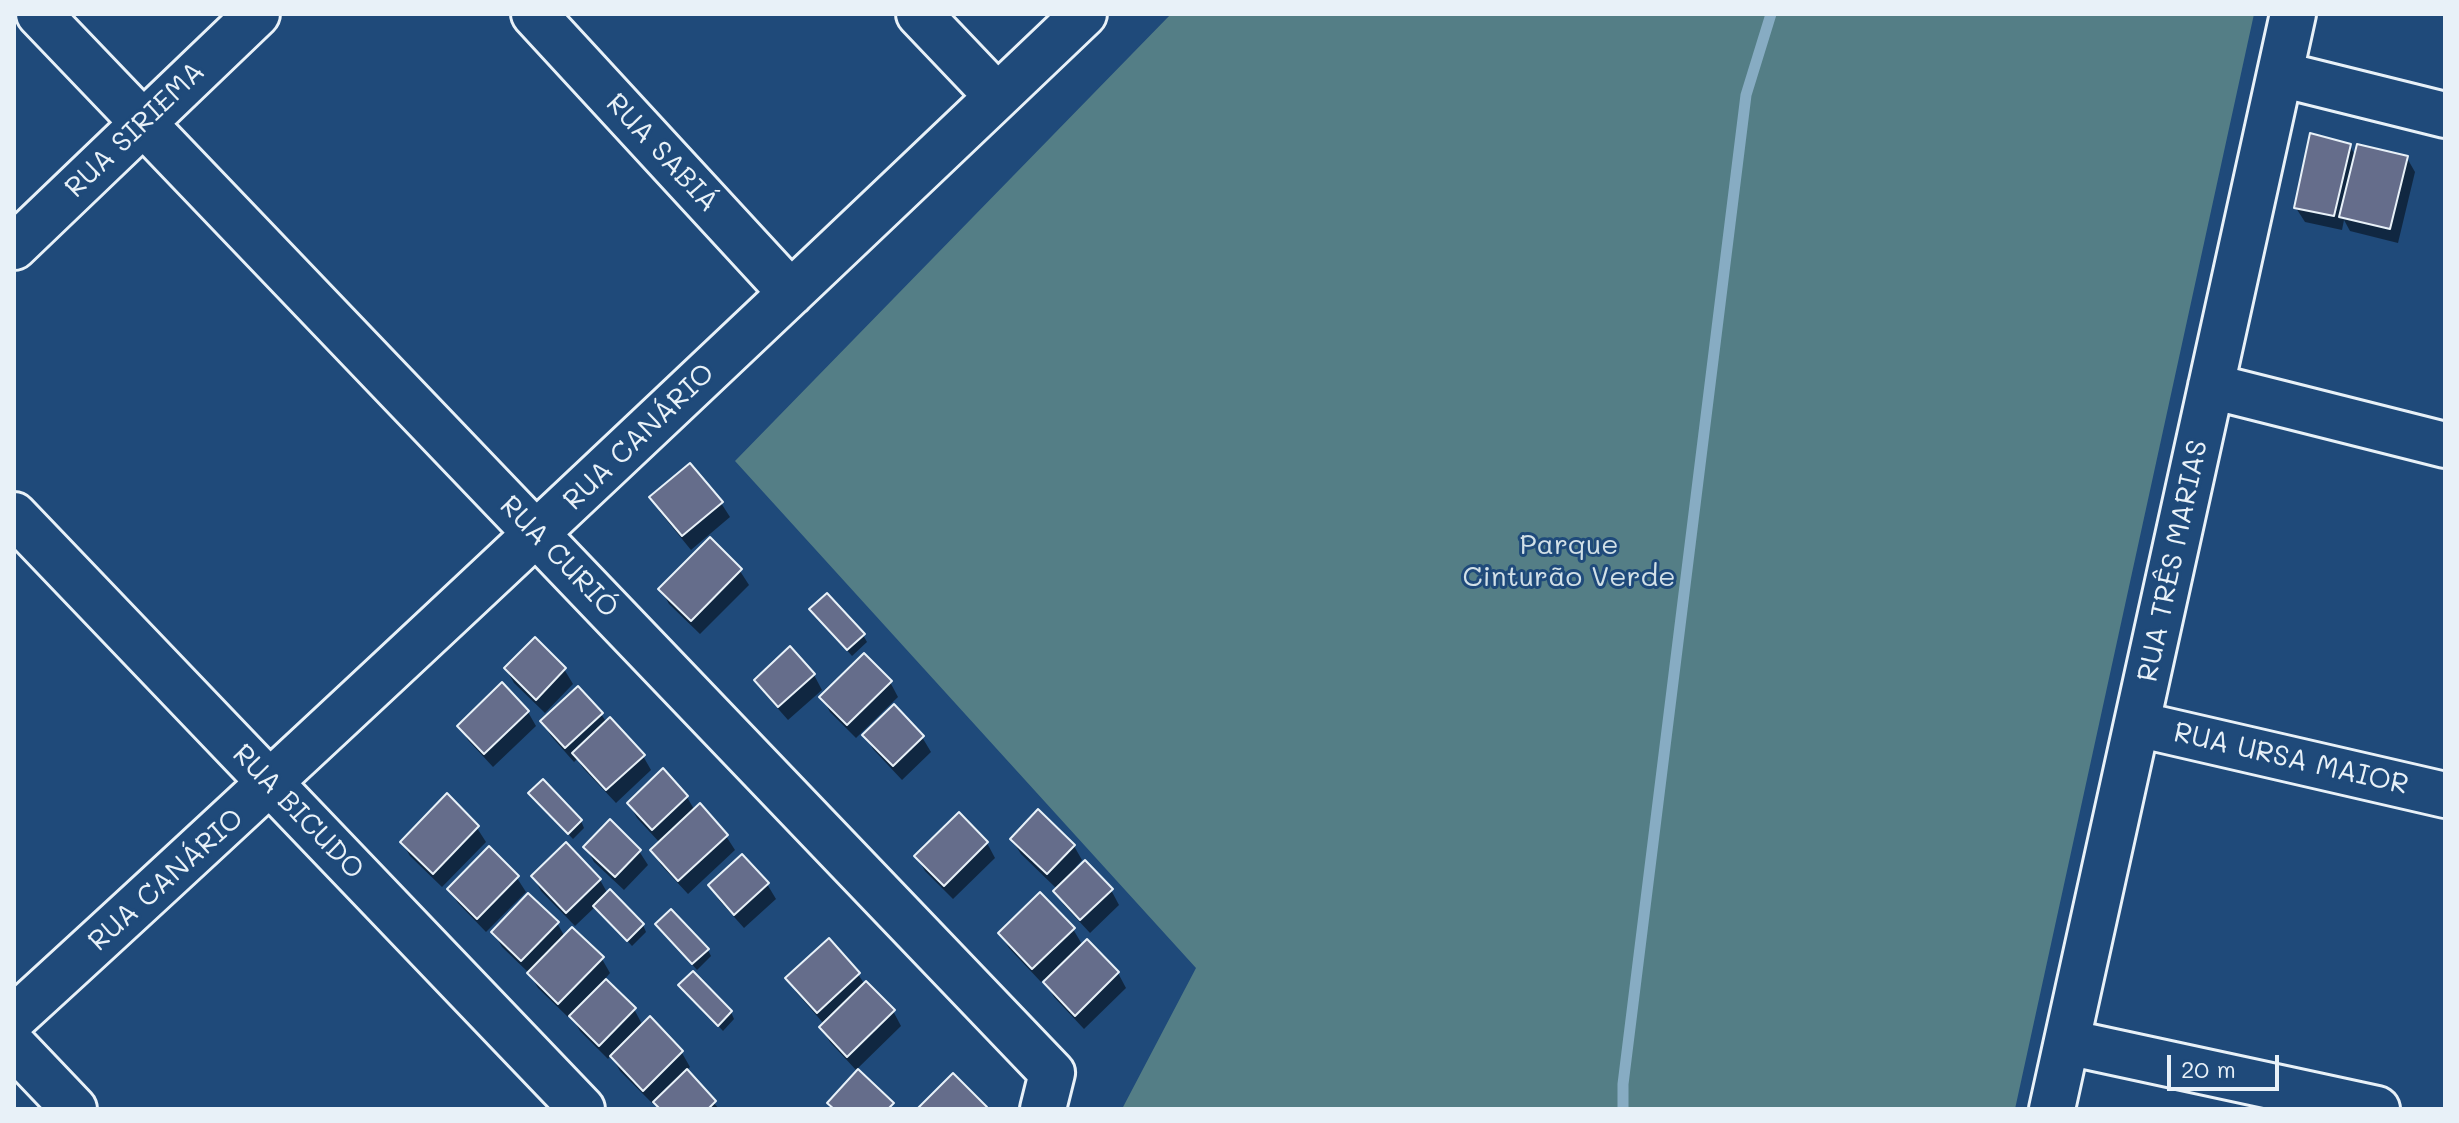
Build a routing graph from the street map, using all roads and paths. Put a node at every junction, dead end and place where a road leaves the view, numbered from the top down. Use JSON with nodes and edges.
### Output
{"nodes":[{"id":1,"x":39,"y":14,"type":"edge"},
{"id":2,"x":257,"y":14,"type":"edge"},
{"id":3,"x":534,"y":14,"type":"edge"},
{"id":4,"x":919,"y":14,"type":"edge"},
{"id":5,"x":1084,"y":14,"type":"edge"},
{"id":6,"x":2293,"y":14,"type":"edge"},
{"id":7,"x":2280,"y":74,"type":"junction"},
{"id":8,"x":997,"y":96,"type":"junction"},
{"id":9,"x":2445,"y":115,"type":"edge"},
{"id":10,"x":144,"y":122,"type":"junction"},
{"id":11,"x":14,"y":247,"type":"edge"},
{"id":12,"x":791,"y":293,"type":"junction"},
{"id":13,"x":2211,"y":386,"type":"junction"},
{"id":14,"x":2445,"y":445,"type":"edge"},
{"id":15,"x":14,"y":515,"type":"edge"},
{"id":16,"x":537,"y":534,"type":"junction"},
{"id":17,"x":2137,"y":724,"type":"junction"},
{"id":18,"x":271,"y":784,"type":"junction"},
{"id":19,"x":2445,"y":795,"type":"edge"},
{"id":20,"x":14,"y":1018,"type":"edge"},
{"id":21,"x":2067,"y":1042,"type":"junction"},
{"id":22,"x":14,"y":1046,"type":"edge"},
{"id":23,"x":74,"y":1109,"type":"edge"},
{"id":24,"x":582,"y":1109,"type":"edge"},
{"id":25,"x":1043,"y":1109,"type":"edge"},
{"id":26,"x":2052,"y":1109,"type":"edge"},
{"id":27,"x":2377,"y":1109,"type":"edge"}],
"edges":[{"from":1,"to":10,"type":"street","name":"RUA CURIÓ"},
{"from":2,"to":10,"type":"street","name":"RUA SIRIEMA"},
{"from":3,"to":12,"type":"street","name":"RUA SABIÁ"},
{"from":4,"to":8,"type":"street"},
{"from":5,"to":8,"type":"street","name":"RUA CANÁRIO"},
{"from":6,"to":7,"type":"street","name":"RUA TRÊS MARIAS"},
{"from":7,"to":9,"type":"street"},
{"from":7,"to":13,"type":"street","name":"RUA TRÊS MARIAS"},
{"from":8,"to":12,"type":"street","name":"RUA CANÁRIO"},
{"from":10,"to":11,"type":"street","name":"RUA SIRIEMA"},
{"from":10,"to":16,"type":"street","name":"RUA CURIÓ"},
{"from":12,"to":16,"type":"street","name":"RUA CANÁRIO"},
{"from":13,"to":14,"type":"street"},
{"from":13,"to":17,"type":"street","name":"RUA TRÊS MARIAS"},
{"from":15,"to":18,"type":"street","name":"RUA BICUDO"},
{"from":16,"to":18,"type":"street","name":"RUA CANÁRIO"},
{"from":16,"to":25,"type":"street","name":"RUA CURIÓ"},
{"from":17,"to":19,"type":"street","name":"RUA URSA MAIOR"},
{"from":17,"to":21,"type":"street","name":"RUA TRÊS MARIAS"},
{"from":18,"to":20,"type":"street","name":"RUA CANÁRIO"},
{"from":18,"to":24,"type":"street","name":"RUA BICUDO"},
{"from":21,"to":26,"type":"street","name":"RUA TRÊS MARIAS"},
{"from":21,"to":27,"type":"street"},
{"from":22,"to":23,"type":"street"}]}
